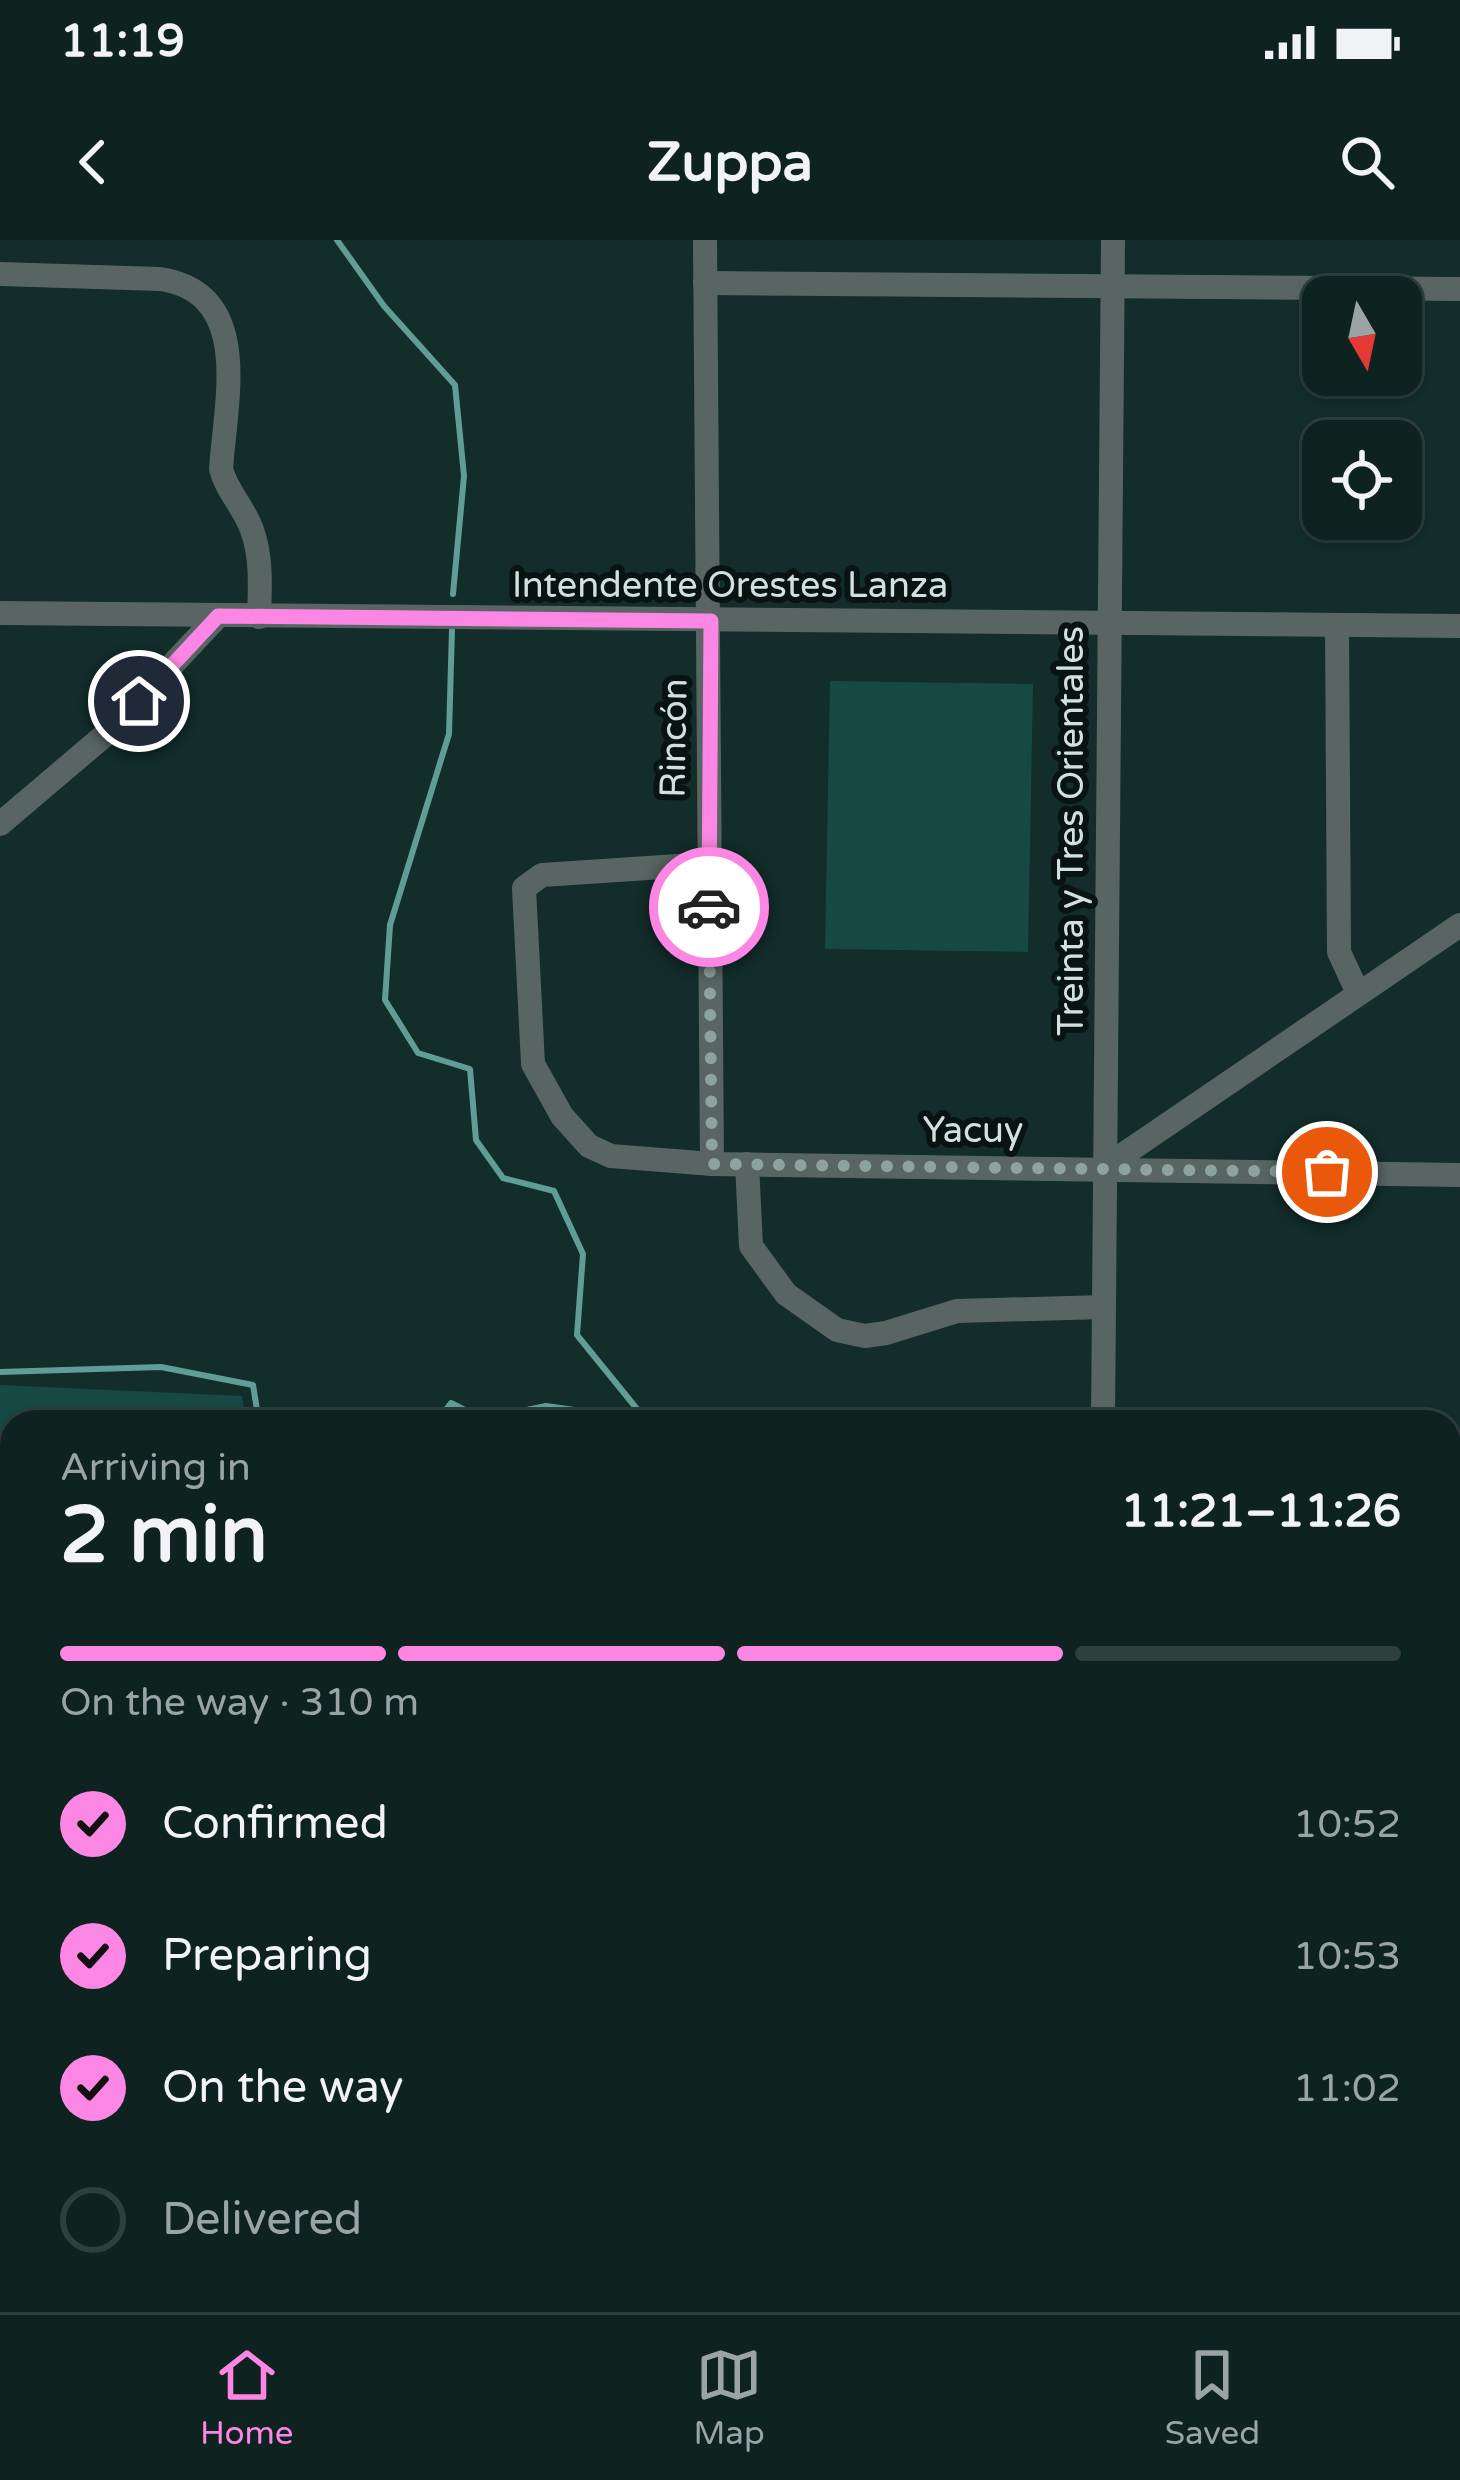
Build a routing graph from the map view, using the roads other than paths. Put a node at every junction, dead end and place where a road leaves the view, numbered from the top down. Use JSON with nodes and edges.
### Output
{"nodes":[{"id":1,"x":705,"y":240,"type":"edge"},
{"id":2,"x":1113,"y":240,"type":"edge"},
{"id":3,"x":0,"y":274,"type":"edge"},
{"id":4,"x":705,"y":283,"type":"junction"},
{"id":5,"x":1112,"y":287,"type":"junction"},
{"id":6,"x":1460,"y":290,"type":"edge"},
{"id":7,"x":0,"y":613,"type":"edge"},
{"id":8,"x":218,"y":616,"type":"junction"},
{"id":9,"x":259,"y":617,"type":"junction"},
{"id":10,"x":711,"y":621,"type":"junction"},
{"id":11,"x":1109,"y":622,"type":"junction"},
{"id":12,"x":1337,"y":626,"type":"junction"},
{"id":13,"x":1460,"y":626,"type":"edge"},
{"id":14,"x":0,"y":824,"type":"edge"},
{"id":15,"x":708,"y":864,"type":"junction"},
{"id":16,"x":1460,"y":925,"type":"edge"},
{"id":17,"x":1358,"y":993,"type":"junction"},
{"id":18,"x":712,"y":1164,"type":"junction"},
{"id":19,"x":747,"y":1164,"type":"junction"},
{"id":20,"x":1105,"y":1167,"type":"junction"},
{"id":21,"x":1460,"y":1175,"type":"edge"},
{"id":22,"x":1104,"y":1307,"type":"junction"},
{"id":23,"x":1103,"y":1410,"type":"edge"}],
"edges":[{"from":1,"to":4,"type":"street","name":"Rincón"},
{"from":2,"to":5,"type":"street","name":"Treinta y Tres Orientales"},
{"from":3,"to":9,"type":"street"},
{"from":4,"to":5,"type":"street"},
{"from":4,"to":10,"type":"street","name":"Rincón"},
{"from":5,"to":6,"type":"street"},
{"from":5,"to":11,"type":"street","name":"Treinta y Tres Orientales"},
{"from":7,"to":8,"type":"street","name":"Intendente Orestes Lanza"},
{"from":8,"to":9,"type":"street","name":"Intendente Orestes Lanza"},
{"from":8,"to":14,"type":"street"},
{"from":9,"to":10,"type":"street","name":"Intendente Orestes Lanza"},
{"from":10,"to":11,"type":"street","name":"Intendente Orestes Lanza"},
{"from":10,"to":15,"type":"street","name":"Rincón"},
{"from":11,"to":12,"type":"street","name":"Intendente Orestes Lanza"},
{"from":11,"to":20,"type":"street","name":"Treinta y Tres Orientales"},
{"from":12,"to":13,"type":"street","name":"Intendente Orestes Lanza"},
{"from":12,"to":17,"type":"street"},
{"from":15,"to":18,"type":"street","name":"Rincón"},
{"from":15,"to":18,"type":"street","name":"Yacuy"},
{"from":16,"to":17,"type":"street"},
{"from":17,"to":20,"type":"street"},
{"from":18,"to":19,"type":"street","name":"Yacuy"},
{"from":19,"to":20,"type":"street","name":"Yacuy"},
{"from":19,"to":22,"type":"street"},
{"from":20,"to":21,"type":"street","name":"Yacuy"},
{"from":20,"to":22,"type":"street","name":"Treinta y Tres Orientales"},
{"from":22,"to":23,"type":"street","name":"Treinta y Tres Orientales"}]}
